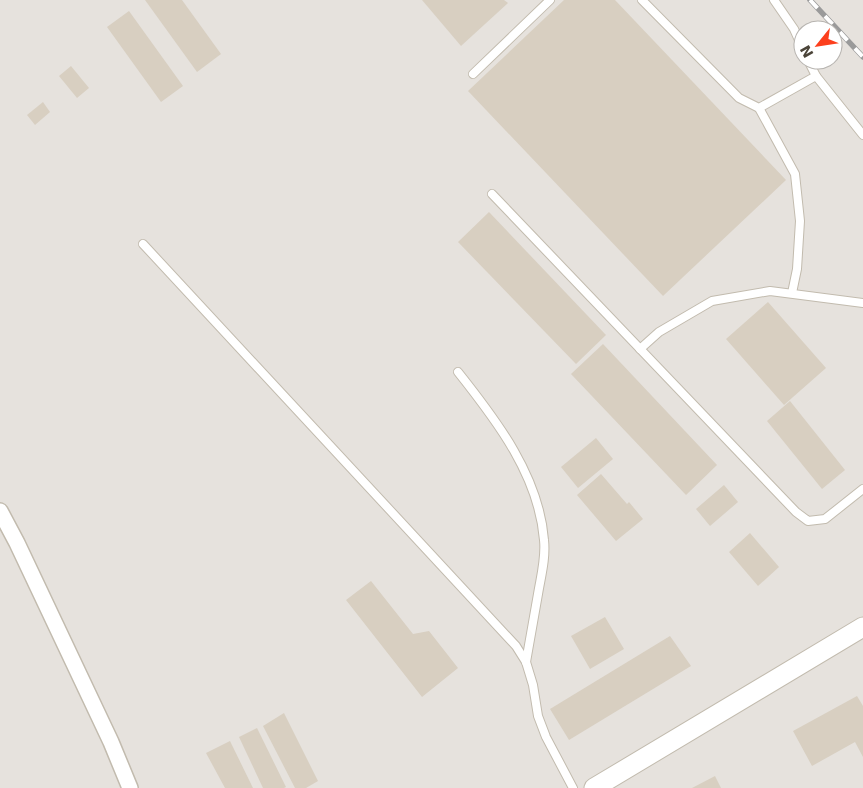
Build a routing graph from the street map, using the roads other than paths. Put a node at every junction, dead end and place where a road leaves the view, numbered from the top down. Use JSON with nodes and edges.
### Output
{"nodes":[{"id":1,"x":550,"y":0,"type":"edge"},
{"id":2,"x":642,"y":0,"type":"edge"},
{"id":3,"x":774,"y":0,"type":"edge"},
{"id":4,"x":793,"y":28,"type":"edge"},
{"id":5,"x":813,"y":70,"type":"edge"},
{"id":6,"x":473,"y":74,"type":"dead end"},
{"id":7,"x":816,"y":76,"type":"junction"},
{"id":8,"x":759,"y":108,"type":"junction"},
{"id":9,"x":863,"y":135,"type":"edge"},
{"id":10,"x":492,"y":194,"type":"dead end"},
{"id":11,"x":142,"y":244,"type":"dead end"},
{"id":12,"x":792,"y":294,"type":"junction"},
{"id":13,"x":863,"y":303,"type":"edge"},
{"id":14,"x":640,"y":349,"type":"junction"},
{"id":15,"x":458,"y":372,"type":"dead end"},
{"id":16,"x":863,"y":489,"type":"edge"},
{"id":17,"x":0,"y":511,"type":"edge"},
{"id":18,"x":863,"y":627,"type":"edge"},
{"id":19,"x":526,"y":662,"type":"junction"},
{"id":20,"x":130,"y":788,"type":"edge"},
{"id":21,"x":573,"y":788,"type":"edge"},
{"id":22,"x":594,"y":788,"type":"edge"}],
"edges":[{"from":1,"to":6,"type":"lane"},
{"from":2,"to":8,"type":"lane"},
{"from":3,"to":4,"type":"lane"},
{"from":5,"to":7,"type":"lane"},
{"from":7,"to":8,"type":"lane"},
{"from":7,"to":9,"type":"lane"},
{"from":8,"to":12,"type":"lane"},
{"from":10,"to":14,"type":"lane"},
{"from":11,"to":19,"type":"lane"},
{"from":12,"to":13,"type":"lane"},
{"from":12,"to":14,"type":"lane"},
{"from":14,"to":16,"type":"lane"},
{"from":15,"to":19,"type":"lane"},
{"from":17,"to":20,"type":"street"},
{"from":18,"to":22,"type":"street"},
{"from":19,"to":21,"type":"lane"}]}
